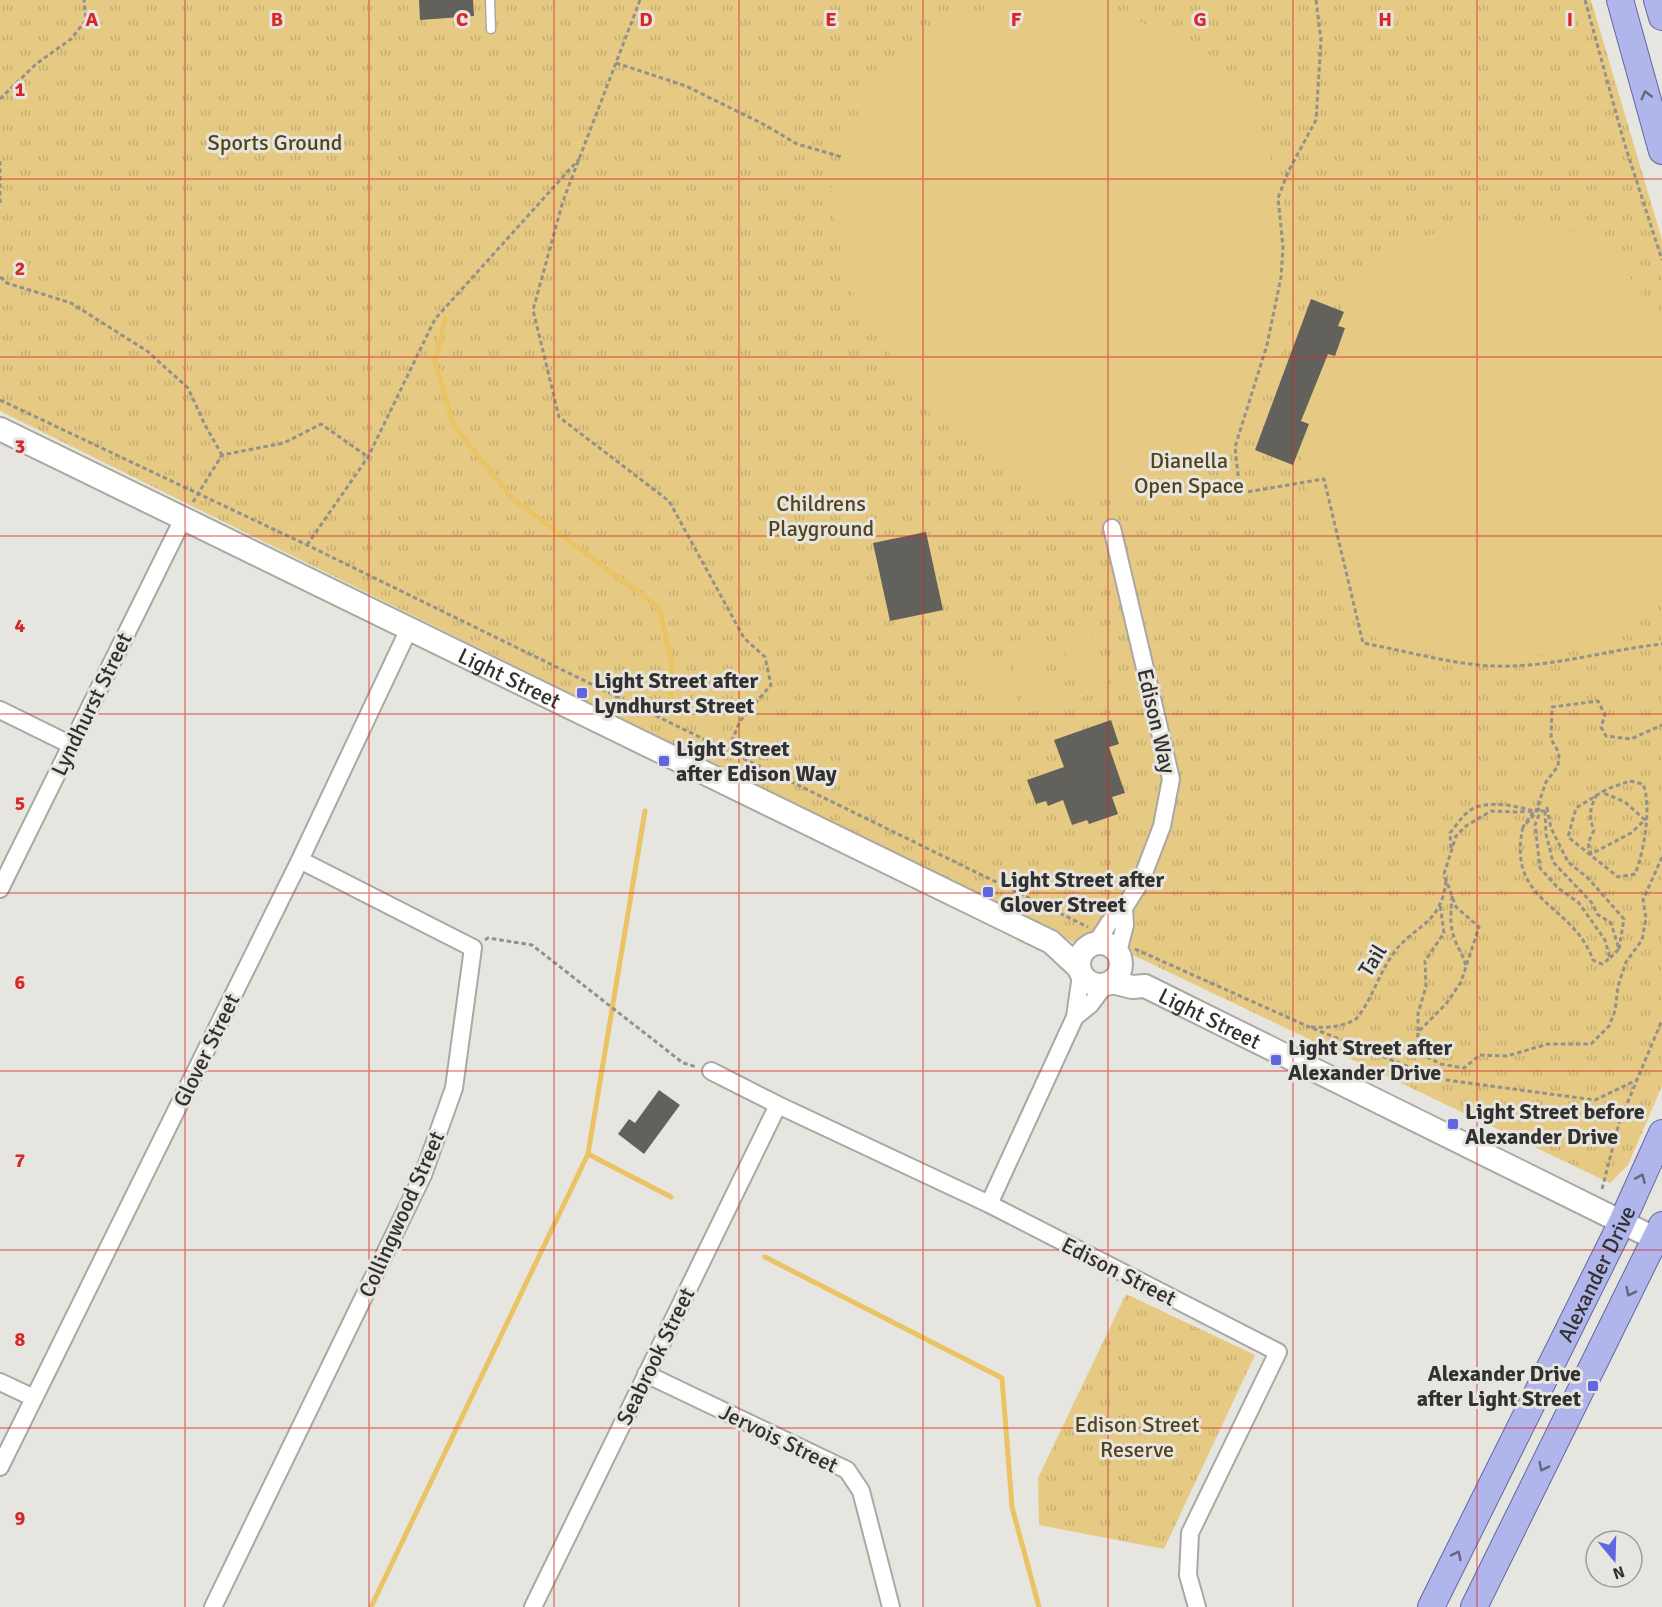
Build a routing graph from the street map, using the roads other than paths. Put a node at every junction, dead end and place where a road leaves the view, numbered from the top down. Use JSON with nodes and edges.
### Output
{"nodes":[{"id":1,"x":490,"y":0,"type":"edge"},
{"id":2,"x":1620,"y":0,"type":"edge"},
{"id":3,"x":1657,"y":0,"type":"edge"},
{"id":4,"x":1662,"y":17,"type":"edge"},
{"id":5,"x":491,"y":29,"type":"dead end"},
{"id":6,"x":1662,"y":151,"type":"edge"},
{"id":7,"x":0,"y":429,"type":"edge"},
{"id":8,"x":183,"y":519,"type":"junction"},
{"id":9,"x":1112,"y":528,"type":"dead end"},
{"id":10,"x":408,"y":630,"type":"junction"},
{"id":11,"x":0,"y":710,"type":"edge"},
{"id":12,"x":71,"y":745,"type":"junction"},
{"id":13,"x":300,"y":860,"type":"junction"},
{"id":14,"x":0,"y":889,"type":"edge"},
{"id":15,"x":1125,"y":908,"type":"junction"},
{"id":16,"x":1120,"y":951,"type":"junction"},
{"id":17,"x":1089,"y":954,"type":"junction"},
{"id":18,"x":1108,"y":984,"type":"junction"},
{"id":19,"x":1145,"y":986,"type":"junction"},
{"id":20,"x":1076,"y":1017,"type":"junction"},
{"id":21,"x":711,"y":1071,"type":"road end"},
{"id":22,"x":778,"y":1105,"type":"junction"},
{"id":23,"x":1662,"y":1133,"type":"edge"},
{"id":24,"x":989,"y":1204,"type":"junction"},
{"id":25,"x":1621,"y":1224,"type":"junction"},
{"id":26,"x":1660,"y":1236,"type":"edge"},
{"id":27,"x":646,"y":1374,"type":"junction"},
{"id":28,"x":0,"y":1382,"type":"edge"},
{"id":29,"x":34,"y":1398,"type":"junction"},
{"id":30,"x":0,"y":1467,"type":"edge"},
{"id":31,"x":538,"y":1605,"type":"edge"},
{"id":32,"x":213,"y":1607,"type":"edge"},
{"id":33,"x":891,"y":1607,"type":"edge"},
{"id":34,"x":1197,"y":1607,"type":"edge"},
{"id":35,"x":1431,"y":1607,"type":"edge"},
{"id":36,"x":1474,"y":1607,"type":"edge"}],
"edges":[{"from":1,"to":5,"type":"lane"},
{"from":6,"to":2,"type":"main road","one_way":true},
{"from":3,"to":4,"type":"main road"},
{"from":7,"to":8,"type":"street","name":"Light Street"},
{"from":8,"to":10,"type":"street","name":"Light Street"},
{"from":8,"to":12,"type":"street","name":"Lyndhurst Street"},
{"from":9,"to":15,"type":"street","name":"Edison Way"},
{"from":10,"to":13,"type":"street","name":"Glover Street"},
{"from":10,"to":17,"type":"street","name":"Light Street"},
{"from":11,"to":12,"type":"street"},
{"from":12,"to":14,"type":"street","name":"Lyndhurst Street"},
{"from":13,"to":29,"type":"street","name":"Glover Street"},
{"from":13,"to":32,"type":"street","name":"Collingwood Street"},
{"from":15,"to":16,"type":"street","name":"Edison Way"},
{"from":15,"to":17,"type":"street","name":"Edison Way"},
{"from":16,"to":17,"type":"street"},
{"from":16,"to":18,"type":"street"},
{"from":16,"to":19,"type":"street","name":"Light Street"},
{"from":17,"to":18,"type":"street"},
{"from":17,"to":20,"type":"street"},
{"from":18,"to":19,"type":"street","name":"Light Street"},
{"from":18,"to":20,"type":"street"},
{"from":19,"to":25,"type":"street","name":"Light Street"},
{"from":20,"to":24,"type":"street"},
{"from":21,"to":22,"type":"street","name":"Edison Street"},
{"from":22,"to":24,"type":"street","name":"Edison Street"},
{"from":22,"to":27,"type":"street","name":"Seabrook Street"},
{"from":25,"to":23,"type":"main road","name":"Alexander Drive","one_way":true},
{"from":24,"to":34,"type":"street","name":"Edison Street"},
{"from":25,"to":26,"type":"street","name":"Light Street"},
{"from":35,"to":25,"type":"main road","name":"Alexander Drive","one_way":true},
{"from":26,"to":36,"type":"main road","name":"Alexander Drive","one_way":true},
{"from":27,"to":31,"type":"street","name":"Seabrook Street"},
{"from":27,"to":33,"type":"street","name":"Jervois Street"},
{"from":28,"to":29,"type":"street"},
{"from":29,"to":30,"type":"street","name":"Glover Street"}]}
